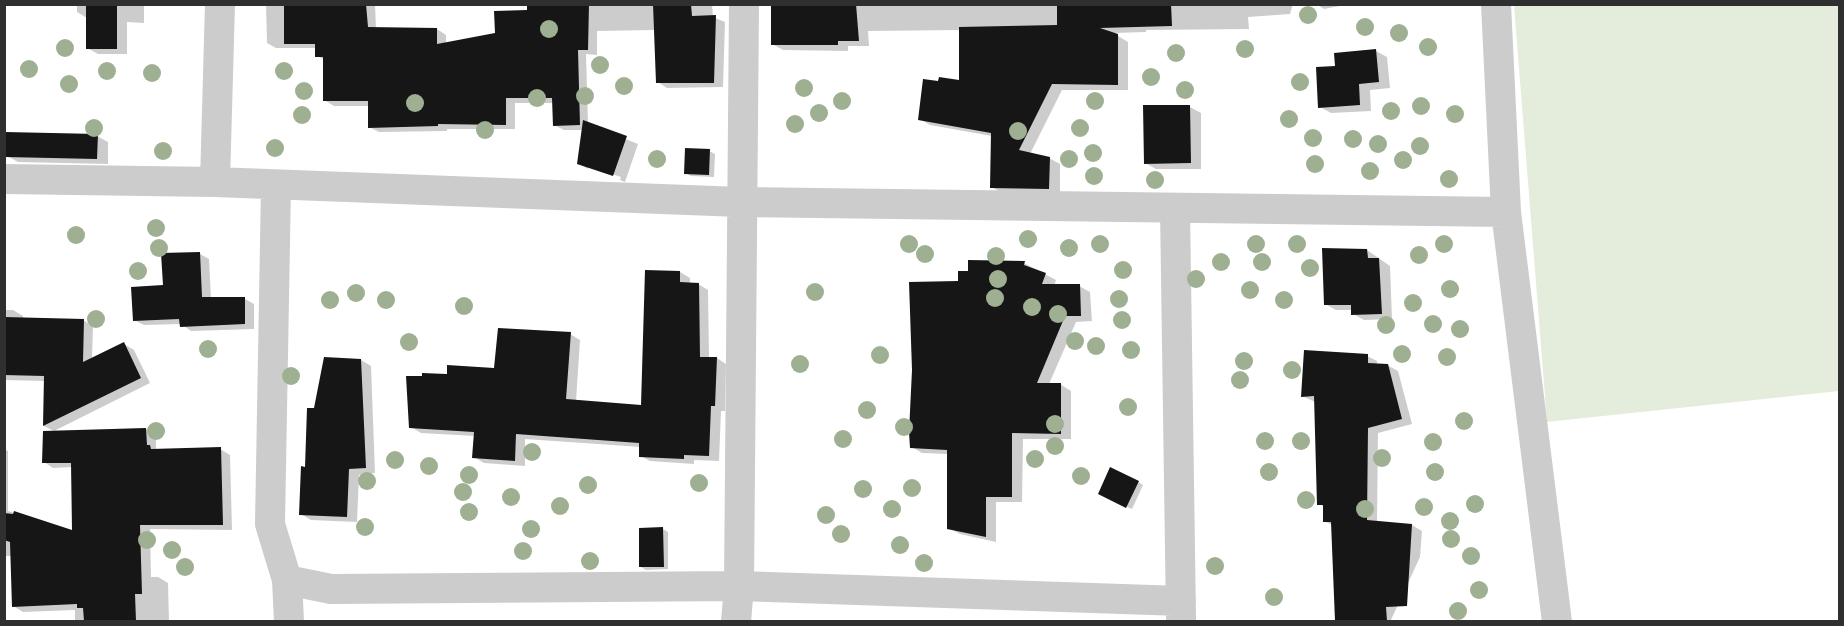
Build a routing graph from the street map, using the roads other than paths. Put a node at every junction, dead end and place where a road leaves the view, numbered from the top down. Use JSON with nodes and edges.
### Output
{"nodes":[{"id":1,"x":220,"y":4,"type":"edge"},
{"id":2,"x":744,"y":4,"type":"edge"},
{"id":3,"x":1496,"y":4,"type":"edge"},
{"id":4,"x":4,"y":179,"type":"edge"},
{"id":5,"x":215,"y":183,"type":"junction"},
{"id":6,"x":276,"y":186,"type":"junction"},
{"id":7,"x":740,"y":202,"type":"junction"},
{"id":8,"x":1175,"y":208,"type":"junction"},
{"id":9,"x":1506,"y":212,"type":"junction"},
{"id":10,"x":287,"y":580,"type":"junction"},
{"id":11,"x":739,"y":586,"type":"junction"},
{"id":12,"x":1181,"y":611,"type":"edge"},
{"id":13,"x":289,"y":621,"type":"edge"},
{"id":14,"x":736,"y":621,"type":"edge"},
{"id":15,"x":1557,"y":621,"type":"edge"}],
"edges":[{"from":1,"to":5,"type":"street"},
{"from":2,"to":7,"type":"street"},
{"from":3,"to":9,"type":"street"},
{"from":4,"to":5,"type":"street"},
{"from":5,"to":6,"type":"street"},
{"from":6,"to":7,"type":"street"},
{"from":6,"to":10,"type":"street"},
{"from":7,"to":8,"type":"street"},
{"from":7,"to":11,"type":"street"},
{"from":8,"to":9,"type":"street"},
{"from":8,"to":12,"type":"street"},
{"from":9,"to":15,"type":"street"},
{"from":10,"to":11,"type":"street"},
{"from":10,"to":13,"type":"street"},
{"from":11,"to":12,"type":"street"},
{"from":11,"to":14,"type":"street"}]}
